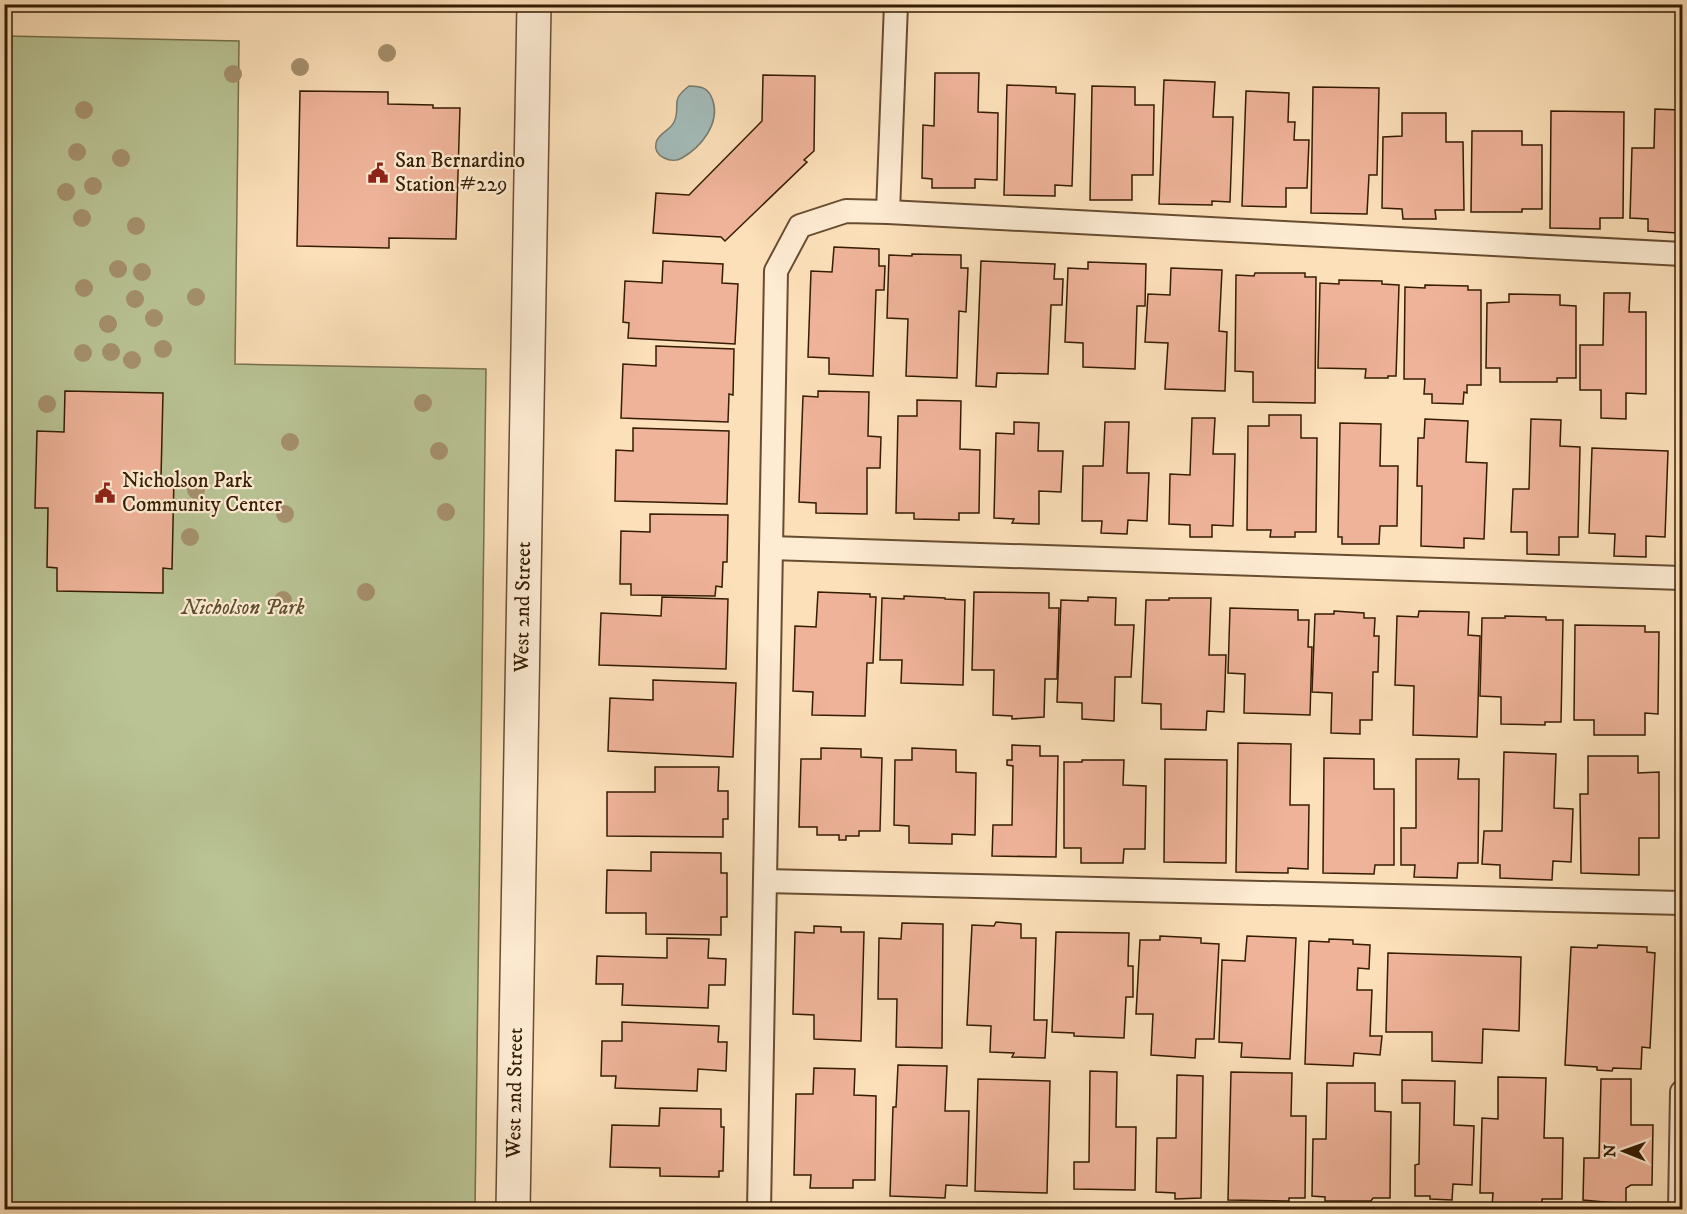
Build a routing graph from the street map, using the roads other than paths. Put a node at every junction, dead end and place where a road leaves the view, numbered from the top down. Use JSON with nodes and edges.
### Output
{"nodes":[{"id":1,"x":534,"y":4,"type":"edge"},
{"id":2,"x":897,"y":4,"type":"edge"},
{"id":3,"x":888,"y":212,"type":"junction"},
{"id":4,"x":1683,"y":254,"type":"edge"},
{"id":5,"x":771,"y":548,"type":"junction"},
{"id":6,"x":1683,"y":578,"type":"edge"},
{"id":7,"x":765,"y":881,"type":"junction"},
{"id":8,"x":1683,"y":903,"type":"edge"},
{"id":9,"x":1683,"y":1092,"type":"edge"},
{"id":10,"x":513,"y":1209,"type":"edge"},
{"id":11,"x":759,"y":1209,"type":"edge"},
{"id":12,"x":1680,"y":1209,"type":"edge"}],
"edges":[{"from":1,"to":10,"type":"street","name":"West 2nd Street"},
{"from":2,"to":3,"type":"lane"},
{"from":3,"to":4,"type":"lane"},
{"from":3,"to":5,"type":"lane"},
{"from":5,"to":6,"type":"lane"},
{"from":5,"to":7,"type":"lane"},
{"from":7,"to":8,"type":"lane"},
{"from":7,"to":11,"type":"lane"},
{"from":9,"to":12,"type":"lane"}]}
